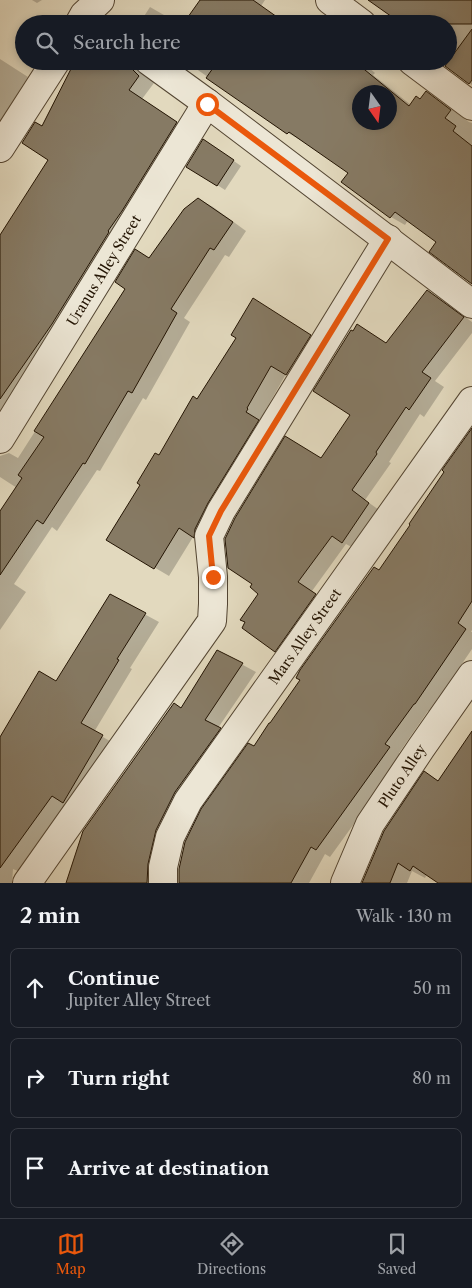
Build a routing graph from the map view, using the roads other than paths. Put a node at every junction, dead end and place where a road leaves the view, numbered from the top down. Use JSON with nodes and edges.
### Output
{"nodes":[{"id":1,"x":330,"y":0,"type":"edge"},
{"id":2,"x":350,"y":15,"type":"edge"},
{"id":3,"x":50,"y":70,"type":"edge"},
{"id":4,"x":161,"y":70,"type":"edge"},
{"id":5,"x":424,"y":70,"type":"edge"},
{"id":6,"x":207,"y":104,"type":"junction"},
{"id":7,"x":472,"y":106,"type":"edge"},
{"id":8,"x":0,"y":148,"type":"edge"},
{"id":9,"x":388,"y":239,"type":"junction"},
{"id":10,"x":472,"y":304,"type":"edge"},
{"id":11,"x":472,"y":401,"type":"edge"},
{"id":12,"x":0,"y":439,"type":"edge"},
{"id":13,"x":472,"y":675,"type":"edge"},
{"id":14,"x":27,"y":883,"type":"edge"},
{"id":15,"x":163,"y":883,"type":"edge"},
{"id":16,"x":345,"y":883,"type":"edge"}],
"edges":[{"from":1,"to":2,"type":"street"},
{"from":3,"to":8,"type":"street"},
{"from":4,"to":6,"type":"street"},
{"from":5,"to":7,"type":"street"},
{"from":6,"to":9,"type":"street"},
{"from":6,"to":12,"type":"street","name":"Uranus Alley Street"},
{"from":9,"to":10,"type":"street"},
{"from":9,"to":14,"type":"street"},
{"from":11,"to":15,"type":"street","name":"Mars Alley Street"},
{"from":13,"to":16,"type":"street","name":"Pluto Alley"}]}
